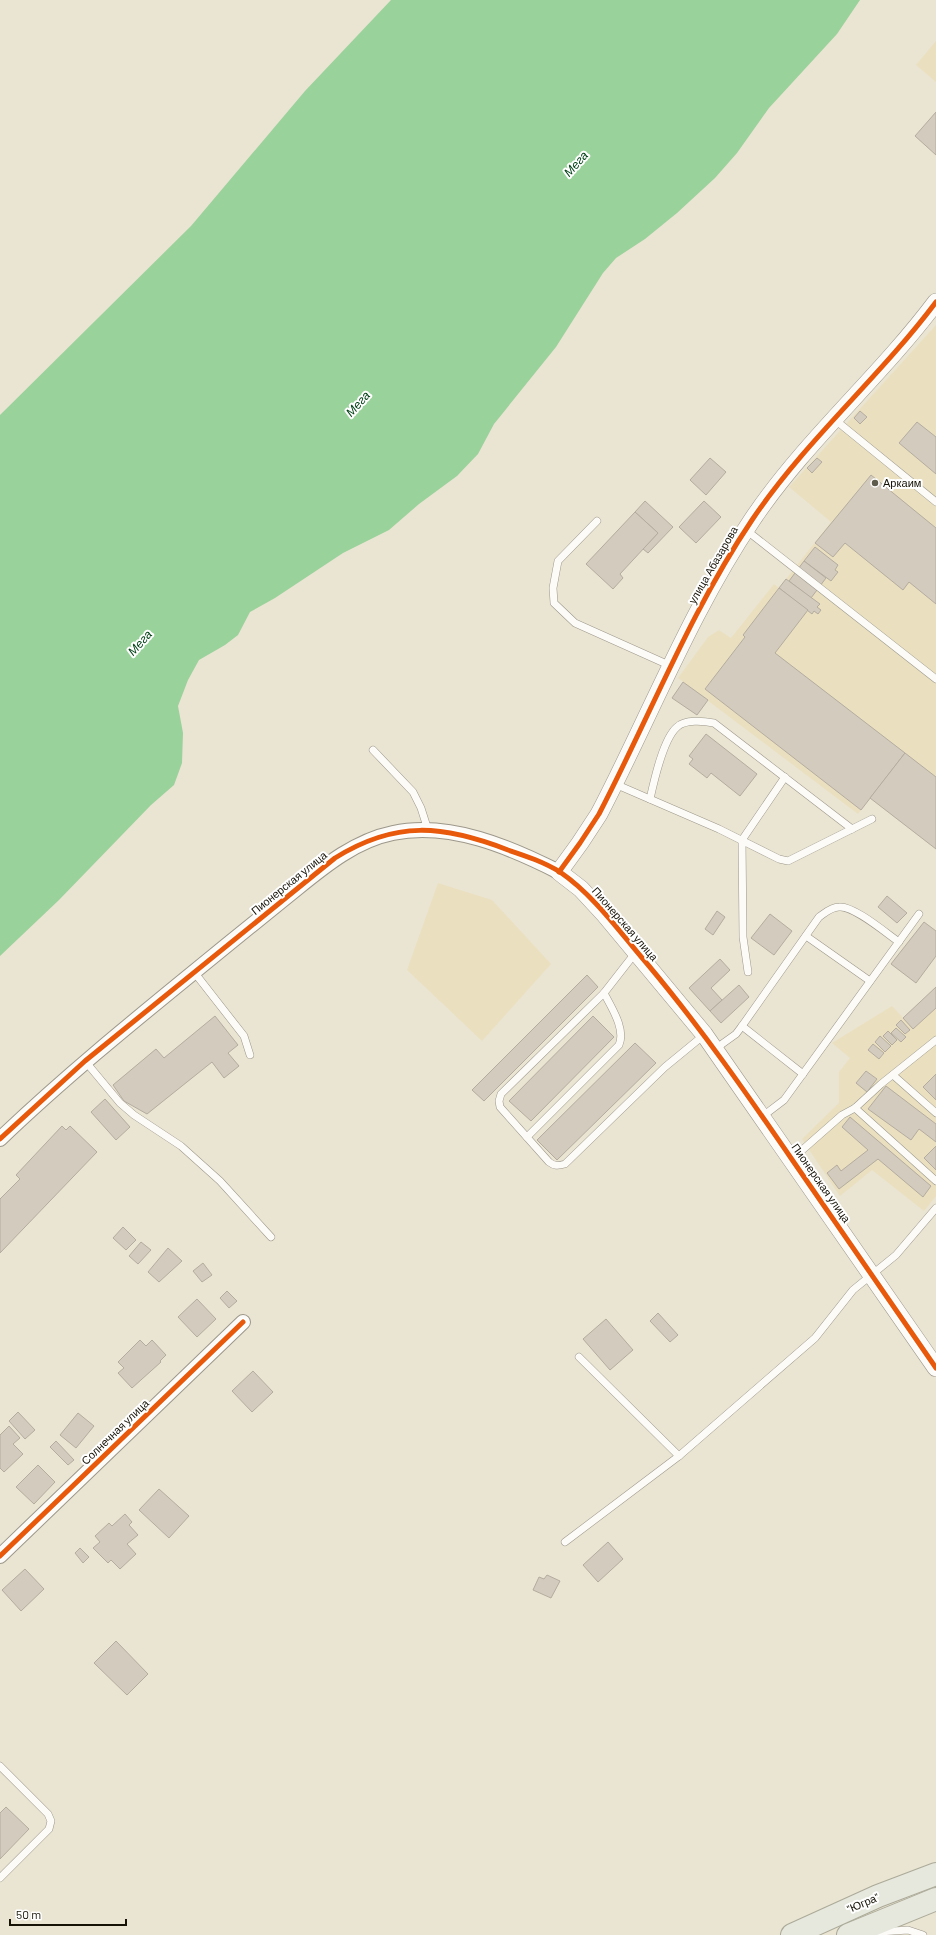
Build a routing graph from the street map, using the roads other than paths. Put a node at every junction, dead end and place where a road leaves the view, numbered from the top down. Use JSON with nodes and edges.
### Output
{"nodes":[{"id":1,"x":936,"y":302,"type":"edge"},
{"id":2,"x":834,"y":419,"type":"junction"},
{"id":3,"x":936,"y":502,"type":"edge"},
{"id":4,"x":597,"y":521,"type":"dead end"},
{"id":5,"x":745,"y":530,"type":"junction"},
{"id":6,"x":671,"y":666,"type":"junction"},
{"id":7,"x":936,"y":679,"type":"edge"},
{"id":8,"x":373,"y":750,"type":"dead end"},
{"id":9,"x":785,"y":777,"type":"junction"},
{"id":10,"x":615,"y":784,"type":"junction"},
{"id":11,"x":650,"y":799,"type":"junction"},
{"id":12,"x":872,"y":819,"type":"dead end"},
{"id":13,"x":852,"y":829,"type":"junction"},
{"id":14,"x":428,"y":830,"type":"junction"},
{"id":15,"x":742,"y":840,"type":"junction"},
{"id":16,"x":559,"y":872,"type":"junction"},
{"id":17,"x":920,"y":914,"type":"dead end"},
{"id":18,"x":806,"y":936,"type":"junction"},
{"id":19,"x":899,"y":942,"type":"junction"},
{"id":20,"x":636,"y":951,"type":"junction"},
{"id":21,"x":194,"y":972,"type":"junction"},
{"id":22,"x":748,"y":972,"type":"dead end"},
{"id":23,"x":870,"y":982,"type":"junction"},
{"id":24,"x":604,"y":993,"type":"junction"},
{"id":25,"x":742,"y":1026,"type":"junction"},
{"id":26,"x":704,"y":1034,"type":"junction"},
{"id":27,"x":936,"y":1040,"type":"edge"},
{"id":28,"x":715,"y":1049,"type":"junction"},
{"id":29,"x":250,"y":1055,"type":"dead end"},
{"id":30,"x":85,"y":1061,"type":"junction"},
{"id":31,"x":803,"y":1074,"type":"junction"},
{"id":32,"x":893,"y":1075,"type":"junction"},
{"id":33,"x":855,"y":1108,"type":"junction"},
{"id":34,"x":936,"y":1113,"type":"edge"},
{"id":35,"x":762,"y":1116,"type":"junction"},
{"id":36,"x":527,"y":1137,"type":"junction"},
{"id":37,"x":0,"y":1138,"type":"edge"},
{"id":38,"x":792,"y":1159,"type":"junction"},
{"id":39,"x":936,"y":1180,"type":"edge"},
{"id":40,"x":936,"y":1208,"type":"edge"},
{"id":41,"x":271,"y":1237,"type":"dead end"},
{"id":42,"x":872,"y":1274,"type":"junction"},
{"id":43,"x":243,"y":1322,"type":"dead end"},
{"id":44,"x":579,"y":1357,"type":"dead end"},
{"id":45,"x":936,"y":1368,"type":"edge"},
{"id":46,"x":679,"y":1456,"type":"junction"},
{"id":47,"x":565,"y":1542,"type":"dead end"},
{"id":48,"x":0,"y":1556,"type":"edge"},
{"id":49,"x":0,"y":1766,"type":"edge"},
{"id":50,"x":936,"y":1864,"type":"edge"},
{"id":51,"x":936,"y":1874,"type":"edge"},
{"id":52,"x":0,"y":1878,"type":"edge"},
{"id":53,"x":878,"y":1896,"type":"junction"},
{"id":54,"x":936,"y":1899,"type":"edge"},
{"id":55,"x":792,"y":1935,"type":"edge"},
{"id":56,"x":848,"y":1935,"type":"edge"},
{"id":57,"x":864,"y":1935,"type":"edge"},
{"id":58,"x":923,"y":1935,"type":"edge"}],
"edges":[{"from":1,"to":2,"type":"street","name":"улица Абазарова"},
{"from":2,"to":3,"type":"lane"},
{"from":2,"to":5,"type":"street","name":"улица Абазарова"},
{"from":4,"to":6,"type":"lane"},
{"from":5,"to":6,"type":"street","name":"улица Абазарова"},
{"from":5,"to":7,"type":"lane"},
{"from":6,"to":10,"type":"street","name":"улица Абазарова"},
{"from":8,"to":14,"type":"lane"},
{"from":9,"to":11,"type":"lane"},
{"from":9,"to":13,"type":"lane"},
{"from":9,"to":15,"type":"lane"},
{"from":10,"to":11,"type":"lane"},
{"from":10,"to":16,"type":"street","name":"улица Абазарова"},
{"from":11,"to":15,"type":"lane"},
{"from":12,"to":13,"type":"lane"},
{"from":13,"to":15,"type":"lane"},
{"from":14,"to":16,"type":"street","name":"Пионерская улица"},
{"from":14,"to":21,"type":"street","name":"Пионерская улица"},
{"from":15,"to":22,"type":"lane"},
{"from":16,"to":20,"type":"street","name":"Пионерская улица"},
{"from":17,"to":19,"type":"lane"},
{"from":18,"to":19,"type":"lane"},
{"from":18,"to":23,"type":"lane"},
{"from":18,"to":25,"type":"lane"},
{"from":19,"to":23,"type":"lane"},
{"from":20,"to":24,"type":"lane"},
{"from":20,"to":26,"type":"street","name":"Пионерская улица"},
{"from":21,"to":29,"type":"lane"},
{"from":21,"to":30,"type":"street","name":"Пионерская улица"},
{"from":23,"to":31,"type":"lane"},
{"from":24,"to":36,"type":"lane"},
{"from":24,"to":36,"type":"lane"},
{"from":25,"to":28,"type":"lane"},
{"from":25,"to":31,"type":"lane"},
{"from":26,"to":28,"type":"street","name":"Пионерская улица"},
{"from":26,"to":36,"type":"lane"},
{"from":27,"to":32,"type":"lane"},
{"from":28,"to":35,"type":"street","name":"Пионерская улица"},
{"from":30,"to":37,"type":"street","name":"Пионерская улица"},
{"from":30,"to":41,"type":"lane"},
{"from":31,"to":35,"type":"lane"},
{"from":32,"to":33,"type":"lane"},
{"from":32,"to":34,"type":"lane"},
{"from":33,"to":38,"type":"lane"},
{"from":33,"to":39,"type":"lane"},
{"from":35,"to":38,"type":"street","name":"Пионерская улица"},
{"from":38,"to":42,"type":"street","name":"Пионерская улица"},
{"from":40,"to":42,"type":"lane"},
{"from":42,"to":45,"type":"street","name":"Пионерская улица"},
{"from":42,"to":46,"type":"lane"},
{"from":43,"to":48,"type":"street","name":"Солнечная улица"},
{"from":44,"to":46,"type":"lane"},
{"from":46,"to":47,"type":"lane"},
{"from":49,"to":52,"type":"lane"},
{"from":50,"to":53,"type":"street"},
{"from":51,"to":53,"type":"highway","name":"\"Югра\""},
{"from":53,"to":55,"type":"highway","name":"\"Югра\""},
{"from":54,"to":56,"type":"highway"},
{"from":57,"to":58,"type":"lane"}]}
